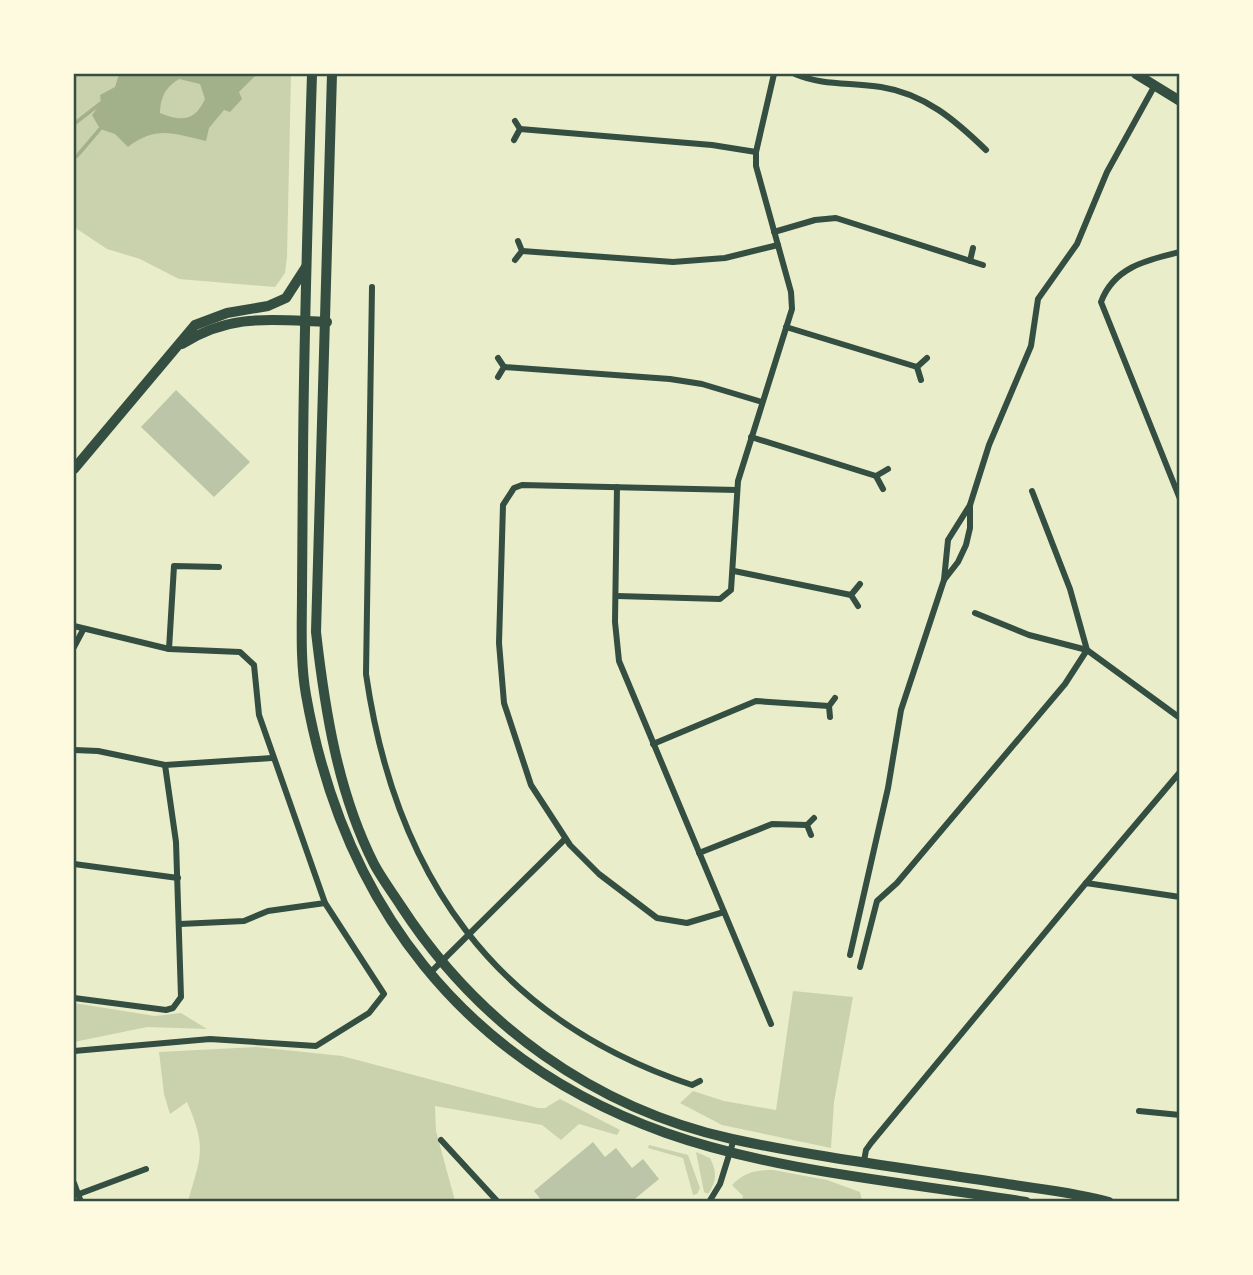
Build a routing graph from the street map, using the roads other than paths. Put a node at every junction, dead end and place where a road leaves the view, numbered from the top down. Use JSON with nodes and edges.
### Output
{"nodes":[{"id":1,"x":312,"y":74,"type":"edge"},
{"id":2,"x":332,"y":74,"type":"edge"},
{"id":3,"x":774,"y":74,"type":"edge"},
{"id":4,"x":795,"y":74,"type":"edge"},
{"id":5,"x":1136,"y":74,"type":"edge"},
{"id":6,"x":1155,"y":85,"type":"junction"},
{"id":7,"x":1180,"y":100,"type":"edge"},
{"id":8,"x":515,"y":121,"type":"dead end"},
{"id":9,"x":520,"y":129,"type":"junction"},
{"id":10,"x":514,"y":140,"type":"dead end"},
{"id":11,"x":986,"y":150,"type":"dead end"},
{"id":12,"x":756,"y":152,"type":"junction"},
{"id":13,"x":774,"y":232,"type":"junction"},
{"id":14,"x":518,"y":241,"type":"dead end"},
{"id":15,"x":778,"y":245,"type":"junction"},
{"id":16,"x":973,"y":248,"type":"dead end"},
{"id":17,"x":522,"y":251,"type":"junction"},
{"id":18,"x":1180,"y":252,"type":"edge"},
{"id":19,"x":515,"y":260,"type":"dead end"},
{"id":20,"x":970,"y":261,"type":"junction"},
{"id":21,"x":307,"y":265,"type":"junction"},
{"id":22,"x":983,"y":265,"type":"dead end"},
{"id":23,"x":372,"y":286,"type":"dead end"},
{"id":24,"x":306,"y":321,"type":"junction"},
{"id":25,"x":327,"y":322,"type":"junction"},
{"id":26,"x":786,"y":327,"type":"junction"},
{"id":27,"x":173,"y":350,"type":"junction"},
{"id":28,"x":498,"y":358,"type":"dead end"},
{"id":29,"x":927,"y":358,"type":"dead end"},
{"id":30,"x":504,"y":367,"type":"junction"},
{"id":31,"x":917,"y":367,"type":"junction"},
{"id":32,"x":498,"y":377,"type":"dead end"},
{"id":33,"x":920,"y":380,"type":"dead end"},
{"id":34,"x":762,"y":402,"type":"junction"},
{"id":35,"x":751,"y":437,"type":"junction"},
{"id":36,"x":74,"y":469,"type":"edge"},
{"id":37,"x":888,"y":469,"type":"dead end"},
{"id":38,"x":876,"y":476,"type":"junction"},
{"id":39,"x":617,"y":487,"type":"junction"},
{"id":40,"x":883,"y":489,"type":"dead end"},
{"id":41,"x":737,"y":490,"type":"junction"},
{"id":42,"x":1032,"y":491,"type":"dead end"},
{"id":43,"x":1180,"y":499,"type":"edge"},
{"id":44,"x":970,"y":505,"type":"junction"},
{"id":45,"x":219,"y":567,"type":"dead end"},
{"id":46,"x":734,"y":571,"type":"junction"},
{"id":47,"x":944,"y":580,"type":"junction"},
{"id":48,"x":860,"y":584,"type":"dead end"},
{"id":49,"x":851,"y":595,"type":"junction"},
{"id":50,"x":617,"y":596,"type":"junction"},
{"id":51,"x":858,"y":607,"type":"dead end"},
{"id":52,"x":975,"y":613,"type":"dead end"},
{"id":53,"x":74,"y":626,"type":"edge"},
{"id":54,"x":83,"y":630,"type":"junction"},
{"id":55,"x":74,"y":647,"type":"edge"},
{"id":56,"x":169,"y":649,"type":"junction"},
{"id":57,"x":1087,"y":650,"type":"junction"},
{"id":58,"x":835,"y":698,"type":"dead end"},
{"id":59,"x":829,"y":706,"type":"junction"},
{"id":60,"x":830,"y":717,"type":"dead end"},
{"id":61,"x":1180,"y":718,"type":"edge"},
{"id":62,"x":653,"y":744,"type":"junction"},
{"id":63,"x":74,"y":750,"type":"edge"},
{"id":64,"x":272,"y":758,"type":"junction"},
{"id":65,"x":165,"y":765,"type":"junction"},
{"id":66,"x":1180,"y":772,"type":"edge"},
{"id":67,"x":814,"y":818,"type":"dead end"},
{"id":68,"x":807,"y":825,"type":"junction"},
{"id":69,"x":811,"y":835,"type":"dead end"},
{"id":70,"x":565,"y":839,"type":"junction"},
{"id":71,"x":699,"y":853,"type":"junction"},
{"id":72,"x":74,"y":864,"type":"edge"},
{"id":73,"x":178,"y":878,"type":"junction"},
{"id":74,"x":1086,"y":883,"type":"junction"},
{"id":75,"x":1180,"y":897,"type":"edge"},
{"id":76,"x":325,"y":902,"type":"junction"},
{"id":77,"x":724,"y":912,"type":"junction"},
{"id":78,"x":180,"y":924,"type":"junction"},
{"id":79,"x":468,"y":936,"type":"junction"},
{"id":80,"x":850,"y":955,"type":"dead end"},
{"id":81,"x":442,"y":964,"type":"junction"},
{"id":82,"x":860,"y":967,"type":"dead end"},
{"id":83,"x":430,"y":973,"type":"junction"},
{"id":84,"x":74,"y":998,"type":"edge"},
{"id":85,"x":771,"y":1024,"type":"dead end"},
{"id":86,"x":74,"y":1051,"type":"edge"},
{"id":87,"x":700,"y":1081,"type":"dead end"},
{"id":88,"x":1139,"y":1111,"type":"dead end"},
{"id":89,"x":1180,"y":1115,"type":"edge"},
{"id":90,"x":734,"y":1139,"type":"junction"},
{"id":91,"x":441,"y":1140,"type":"dead end"},
{"id":92,"x":732,"y":1153,"type":"junction"},
{"id":93,"x":864,"y":1161,"type":"junction"},
{"id":94,"x":146,"y":1168,"type":"dead end"},
{"id":95,"x":74,"y":1183,"type":"edge"},
{"id":96,"x":79,"y":1194,"type":"junction"},
{"id":97,"x":82,"y":1202,"type":"edge"},
{"id":98,"x":499,"y":1202,"type":"edge"},
{"id":99,"x":709,"y":1202,"type":"edge"},
{"id":100,"x":1026,"y":1202,"type":"edge"},
{"id":101,"x":1109,"y":1202,"type":"edge"}],
"edges":[{"from":1,"to":21,"type":"main road"},
{"from":2,"to":25,"type":"main road"},
{"from":3,"to":12,"type":"street"},
{"from":4,"to":11,"type":"street"},
{"from":5,"to":6,"type":"main road"},
{"from":6,"to":7,"type":"main road"},
{"from":6,"to":44,"type":"street"},
{"from":8,"to":9,"type":"street"},
{"from":9,"to":10,"type":"street"},
{"from":9,"to":12,"type":"street"},
{"from":12,"to":13,"type":"street"},
{"from":13,"to":15,"type":"street"},
{"from":13,"to":20,"type":"street"},
{"from":14,"to":17,"type":"street"},
{"from":15,"to":17,"type":"street"},
{"from":15,"to":26,"type":"street"},
{"from":16,"to":20,"type":"street"},
{"from":17,"to":19,"type":"street"},
{"from":18,"to":43,"type":"street"},
{"from":20,"to":22,"type":"street"},
{"from":21,"to":24,"type":"main road"},
{"from":21,"to":27,"type":"main road"},
{"from":23,"to":79,"type":"street"},
{"from":24,"to":25,"type":"main road"},
{"from":24,"to":27,"type":"main road"},
{"from":24,"to":83,"type":"main road"},
{"from":25,"to":81,"type":"main road"},
{"from":26,"to":31,"type":"street"},
{"from":26,"to":34,"type":"street"},
{"from":27,"to":36,"type":"main road"},
{"from":28,"to":30,"type":"street"},
{"from":29,"to":31,"type":"street"},
{"from":30,"to":32,"type":"street"},
{"from":30,"to":34,"type":"street"},
{"from":31,"to":33,"type":"street"},
{"from":34,"to":35,"type":"street"},
{"from":35,"to":38,"type":"street"},
{"from":35,"to":41,"type":"street"},
{"from":37,"to":38,"type":"street"},
{"from":38,"to":40,"type":"street"},
{"from":39,"to":41,"type":"street"},
{"from":39,"to":50,"type":"street"},
{"from":39,"to":70,"type":"street"},
{"from":41,"to":46,"type":"street"},
{"from":42,"to":57,"type":"street"},
{"from":44,"to":47,"type":"street"},
{"from":44,"to":47,"type":"street"},
{"from":45,"to":56,"type":"street"},
{"from":46,"to":49,"type":"street"},
{"from":46,"to":50,"type":"street"},
{"from":47,"to":80,"type":"street"},
{"from":48,"to":49,"type":"street"},
{"from":49,"to":51,"type":"street"},
{"from":50,"to":62,"type":"street"},
{"from":52,"to":57,"type":"street"},
{"from":53,"to":54,"type":"street"},
{"from":54,"to":55,"type":"street"},
{"from":54,"to":56,"type":"street"},
{"from":56,"to":64,"type":"street"},
{"from":57,"to":61,"type":"street"},
{"from":57,"to":82,"type":"street"},
{"from":58,"to":59,"type":"street"},
{"from":59,"to":60,"type":"street"},
{"from":59,"to":62,"type":"street"},
{"from":62,"to":71,"type":"street"},
{"from":63,"to":65,"type":"street"},
{"from":64,"to":65,"type":"street"},
{"from":64,"to":76,"type":"street"},
{"from":65,"to":73,"type":"street"},
{"from":66,"to":74,"type":"street"},
{"from":67,"to":68,"type":"street"},
{"from":68,"to":69,"type":"street"},
{"from":68,"to":71,"type":"street"},
{"from":70,"to":77,"type":"street"},
{"from":70,"to":79,"type":"street"},
{"from":71,"to":77,"type":"street"},
{"from":72,"to":73,"type":"street"},
{"from":73,"to":78,"type":"street"},
{"from":74,"to":75,"type":"street"},
{"from":74,"to":93,"type":"street"},
{"from":76,"to":78,"type":"street"},
{"from":76,"to":86,"type":"street"},
{"from":77,"to":85,"type":"street"},
{"from":78,"to":84,"type":"street"},
{"from":79,"to":81,"type":"street"},
{"from":79,"to":87,"type":"street"},
{"from":81,"to":83,"type":"street"},
{"from":81,"to":90,"type":"main road"},
{"from":83,"to":92,"type":"main road"},
{"from":88,"to":89,"type":"street"},
{"from":90,"to":92,"type":"street"},
{"from":90,"to":93,"type":"main road"},
{"from":91,"to":98,"type":"street"},
{"from":92,"to":99,"type":"street"},
{"from":92,"to":100,"type":"main road"},
{"from":93,"to":101,"type":"main road"},
{"from":94,"to":96,"type":"street"},
{"from":95,"to":96,"type":"street"},
{"from":96,"to":97,"type":"street"}]}
